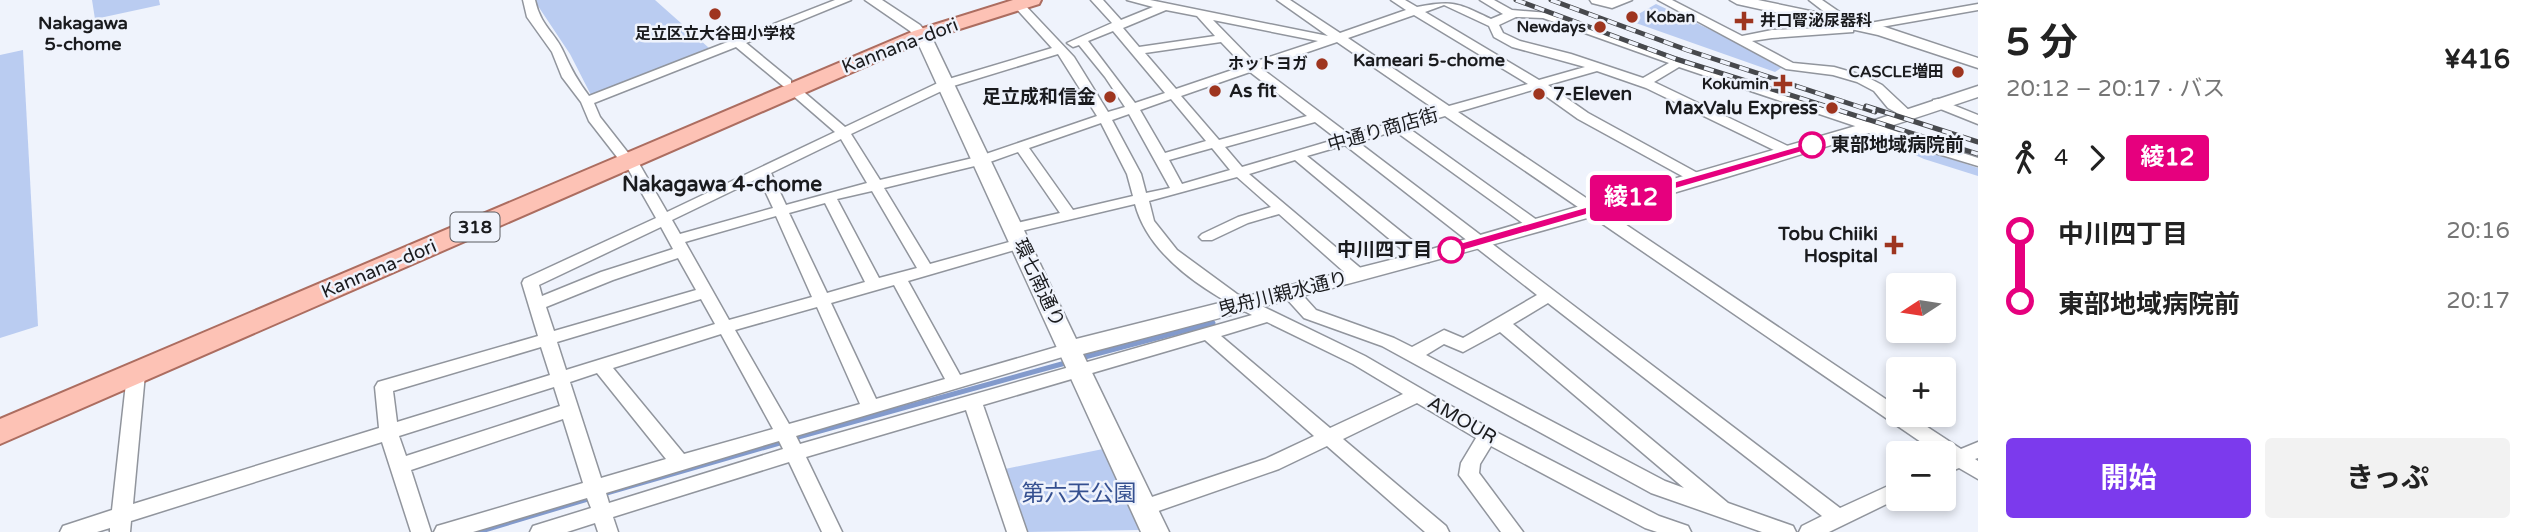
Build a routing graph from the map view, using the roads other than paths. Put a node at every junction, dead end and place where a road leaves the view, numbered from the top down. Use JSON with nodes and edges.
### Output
{"nodes":[{"id":1,"x":529,"y":0,"type":"edge"},
{"id":2,"x":845,"y":0,"type":"edge"},
{"id":3,"x":873,"y":0,"type":"edge"},
{"id":4,"x":1097,"y":0,"type":"edge"},
{"id":5,"x":1133,"y":0,"type":"edge"},
{"id":6,"x":1185,"y":0,"type":"edge"},
{"id":7,"x":1283,"y":0,"type":"edge"},
{"id":8,"x":1397,"y":0,"type":"edge"},
{"id":9,"x":1597,"y":0,"type":"edge"},
{"id":10,"x":1625,"y":0,"type":"edge"},
{"id":11,"x":1664,"y":0,"type":"edge"},
{"id":12,"x":1737,"y":0,"type":"edge"},
{"id":13,"x":1815,"y":0,"type":"edge"},
{"id":14,"x":1956,"y":0,"type":"edge"},
{"id":15,"x":1018,"y":1,"type":"edge"},
{"id":16,"x":1446,"y":1,"type":"edge"},
{"id":17,"x":1490,"y":2,"type":"edge"},
{"id":18,"x":1165,"y":7,"type":"junction"},
{"id":19,"x":1977,"y":8,"type":"edge"},
{"id":20,"x":1415,"y":10,"type":"junction"},
{"id":21,"x":1200,"y":13,"type":"junction"},
{"id":22,"x":1468,"y":13,"type":"junction"},
{"id":23,"x":1512,"y":13,"type":"junction"},
{"id":24,"x":1493,"y":23,"type":"junction"},
{"id":25,"x":1854,"y":25,"type":"junction"},
{"id":26,"x":1118,"y":26,"type":"junction"},
{"id":27,"x":918,"y":31,"type":"junction"},
{"id":28,"x":1225,"y":38,"type":"junction"},
{"id":29,"x":1335,"y":38,"type":"junction"},
{"id":30,"x":1081,"y":40,"type":"junction"},
{"id":31,"x":1742,"y":40,"type":"junction"},
{"id":32,"x":738,"y":42,"type":"junction"},
{"id":33,"x":1058,"y":50,"type":"junction"},
{"id":34,"x":1137,"y":51,"type":"junction"},
{"id":35,"x":1678,"y":63,"type":"junction"},
{"id":36,"x":1978,"y":63,"type":"edge"},
{"id":37,"x":1253,"y":68,"type":"junction"},
{"id":38,"x":1598,"y":68,"type":"junction"},
{"id":39,"x":1644,"y":83,"type":"junction"},
{"id":40,"x":946,"y":85,"type":"junction"},
{"id":41,"x":1539,"y":85,"type":"junction"},
{"id":42,"x":790,"y":86,"type":"junction"},
{"id":43,"x":1978,"y":91,"type":"edge"},
{"id":44,"x":1175,"y":95,"type":"junction"},
{"id":45,"x":587,"y":100,"type":"junction"},
{"id":46,"x":1938,"y":103,"type":"junction"},
{"id":47,"x":1135,"y":108,"type":"junction"},
{"id":48,"x":1447,"y":112,"type":"junction"},
{"id":49,"x":1906,"y":114,"type":"junction"},
{"id":50,"x":1318,"y":117,"type":"junction"},
{"id":51,"x":1105,"y":118,"type":"junction"},
{"id":52,"x":1978,"y":120,"type":"edge"},
{"id":53,"x":1397,"y":126,"type":"junction"},
{"id":54,"x":1870,"y":128,"type":"junction"},
{"id":55,"x":844,"y":133,"type":"junction"},
{"id":56,"x":1348,"y":140,"type":"junction"},
{"id":57,"x":1215,"y":144,"type":"junction"},
{"id":58,"x":1021,"y":147,"type":"junction"},
{"id":59,"x":1789,"y":152,"type":"junction"},
{"id":60,"x":1297,"y":155,"type":"junction"},
{"id":61,"x":626,"y":157,"type":"junction"},
{"id":62,"x":1161,"y":158,"type":"junction"},
{"id":63,"x":982,"y":160,"type":"junction"},
{"id":64,"x":1978,"y":162,"type":"edge"},
{"id":65,"x":763,"y":171,"type":"junction"},
{"id":66,"x":1239,"y":172,"type":"junction"},
{"id":67,"x":1698,"y":179,"type":"junction"},
{"id":68,"x":876,"y":185,"type":"junction"},
{"id":69,"x":1173,"y":191,"type":"junction"},
{"id":70,"x":829,"y":197,"type":"junction"},
{"id":71,"x":1140,"y":199,"type":"junction"},
{"id":72,"x":1281,"y":209,"type":"junction"},
{"id":73,"x":781,"y":210,"type":"junction"},
{"id":74,"x":1592,"y":210,"type":"junction"},
{"id":75,"x":1069,"y":215,"type":"junction"},
{"id":76,"x":663,"y":219,"type":"junction"},
{"id":77,"x":1536,"y":226,"type":"junction"},
{"id":78,"x":1017,"y":236,"type":"junction"},
{"id":79,"x":1207,"y":237,"type":"dead end"},
{"id":80,"x":1479,"y":242,"type":"junction"},
{"id":81,"x":679,"y":245,"type":"junction"},
{"id":82,"x":1423,"y":258,"type":"junction"},
{"id":83,"x":926,"y":270,"type":"junction"},
{"id":84,"x":1358,"y":275,"type":"junction"},
{"id":85,"x":898,"y":278,"type":"junction"},
{"id":86,"x":874,"y":285,"type":"junction"},
{"id":87,"x":704,"y":293,"type":"junction"},
{"id":88,"x":1291,"y":293,"type":"junction"},
{"id":89,"x":1549,"y":295,"type":"junction"},
{"id":90,"x":821,"y":299,"type":"junction"},
{"id":91,"x":1245,"y":304,"type":"junction"},
{"id":92,"x":536,"y":305,"type":"junction"},
{"id":93,"x":1269,"y":316,"type":"junction"},
{"id":94,"x":1502,"y":324,"type":"junction"},
{"id":95,"x":724,"y":327,"type":"junction"},
{"id":96,"x":1208,"y":334,"type":"junction"},
{"id":97,"x":547,"y":339,"type":"junction"},
{"id":98,"x":1413,"y":355,"type":"junction"},
{"id":99,"x":1075,"y":360,"type":"junction"},
{"id":100,"x":601,"y":366,"type":"junction"},
{"id":101,"x":136,"y":374,"type":"junction"},
{"id":102,"x":560,"y":379,"type":"junction"},
{"id":103,"x":955,"y":382,"type":"junction"},
{"id":104,"x":1418,"y":395,"type":"junction"},
{"id":105,"x":974,"y":403,"type":"junction"},
{"id":106,"x":870,"y":406,"type":"junction"},
{"id":107,"x":570,"y":410,"type":"junction"},
{"id":108,"x":17,"y":413,"type":"edge"},
{"id":109,"x":785,"y":431,"type":"junction"},
{"id":110,"x":0,"y":433,"type":"edge"},
{"id":111,"x":389,"y":433,"type":"junction"},
{"id":112,"x":1487,"y":436,"type":"junction"},
{"id":113,"x":1331,"y":437,"type":"junction"},
{"id":114,"x":1921,"y":441,"type":"edge"},
{"id":115,"x":1978,"y":449,"type":"edge"},
{"id":116,"x":796,"y":453,"type":"junction"},
{"id":117,"x":679,"y":461,"type":"junction"},
{"id":118,"x":1956,"y":461,"type":"edge"},
{"id":119,"x":1956,"y":464,"type":"edge"},
{"id":120,"x":399,"y":466,"type":"junction"},
{"id":121,"x":1978,"y":471,"type":"edge"},
{"id":122,"x":594,"y":487,"type":"junction"},
{"id":123,"x":1886,"y":495,"type":"edge"},
{"id":124,"x":1144,"y":508,"type":"junction"},
{"id":125,"x":1727,"y":512,"type":"junction"},
{"id":126,"x":1839,"y":518,"type":"junction"},
{"id":127,"x":605,"y":523,"type":"edge"},
{"id":128,"x":120,"y":524,"type":"edge"},
{"id":129,"x":1649,"y":527,"type":"edge"},
{"id":130,"x":70,"y":532,"type":"edge"},
{"id":131,"x":421,"y":532,"type":"edge"},
{"id":132,"x":444,"y":532,"type":"edge"},
{"id":133,"x":540,"y":532,"type":"edge"},
{"id":134,"x":832,"y":532,"type":"edge"},
{"id":135,"x":1017,"y":532,"type":"edge"},
{"id":136,"x":1155,"y":532,"type":"edge"},
{"id":137,"x":1439,"y":532,"type":"edge"},
{"id":138,"x":1513,"y":532,"type":"edge"},
{"id":139,"x":1681,"y":532,"type":"edge"},
{"id":140,"x":1786,"y":532,"type":"edge"},
{"id":141,"x":1809,"y":532,"type":"edge"}],
"edges":[{"from":1,"to":45,"type":"street"},
{"from":2,"to":32,"type":"street"},
{"from":3,"to":27,"type":"street"},
{"from":4,"to":26,"type":"street"},
{"from":5,"to":18,"type":"street"},
{"from":6,"to":18,"type":"street"},
{"from":7,"to":29,"type":"street"},
{"from":8,"to":20,"type":"street"},
{"from":9,"to":10,"type":"street"},
{"from":11,"to":31,"type":"street"},
{"from":12,"to":25,"type":"street"},
{"from":13,"to":25,"type":"street"},
{"from":14,"to":19,"type":"street"},
{"from":15,"to":27,"type":"main road","name":"Kannana-dori","number":"318"},
{"from":15,"to":33,"type":"street","name":"AMOUR"},
{"from":16,"to":20,"type":"street"},
{"from":16,"to":22,"type":"street"},
{"from":17,"to":22,"type":"street"},
{"from":17,"to":23,"type":"street"},
{"from":18,"to":21,"type":"street"},
{"from":18,"to":26,"type":"street"},
{"from":19,"to":25,"type":"street"},
{"from":20,"to":29,"type":"street"},
{"from":20,"to":41,"type":"street"},
{"from":21,"to":28,"type":"street"},
{"from":21,"to":29,"type":"street"},
{"from":22,"to":24,"type":"street"},
{"from":23,"to":24,"type":"street"},
{"from":23,"to":35,"type":"street"},
{"from":24,"to":38,"type":"street"},
{"from":25,"to":31,"type":"street"},
{"from":25,"to":36,"type":"street"},
{"from":26,"to":30,"type":"street"},
{"from":26,"to":34,"type":"street"},
{"from":27,"to":40,"type":"street","name":"環七南通り"},
{"from":27,"to":42,"type":"main road","name":"Kannana-dori","number":"318"},
{"from":28,"to":34,"type":"street"},
{"from":28,"to":37,"type":"street"},
{"from":29,"to":37,"type":"street"},
{"from":29,"to":48,"type":"street"},
{"from":30,"to":33,"type":"street"},
{"from":30,"to":47,"type":"street"},
{"from":31,"to":49,"type":"street"},
{"from":32,"to":42,"type":"street"},
{"from":32,"to":45,"type":"street"},
{"from":33,"to":40,"type":"street"},
{"from":33,"to":51,"type":"street","name":"AMOUR"},
{"from":34,"to":44,"type":"street"},
{"from":35,"to":39,"type":"street"},
{"from":35,"to":54,"type":"street"},
{"from":37,"to":44,"type":"street"},
{"from":37,"to":50,"type":"street"},
{"from":38,"to":39,"type":"street"},
{"from":38,"to":41,"type":"street","name":"中通り商店街"},
{"from":39,"to":59,"type":"street"},
{"from":40,"to":55,"type":"street"},
{"from":40,"to":63,"type":"street","name":"環七南通り"},
{"from":41,"to":48,"type":"street","name":"中通り商店街"},
{"from":41,"to":67,"type":"street"},
{"from":42,"to":55,"type":"street"},
{"from":42,"to":61,"type":"main road","name":"Kannana-dori","number":"318"},
{"from":43,"to":46,"type":"street","name":"曳舟川親水通り"},
{"from":44,"to":47,"type":"street"},
{"from":44,"to":57,"type":"street"},
{"from":45,"to":61,"type":"street"},
{"from":46,"to":49,"type":"street","name":"曳舟川親水通り"},
{"from":46,"to":52,"type":"street"},
{"from":47,"to":51,"type":"street"},
{"from":47,"to":62,"type":"street"},
{"from":48,"to":53,"type":"street","name":"中通り商店街"},
{"from":48,"to":74,"type":"street"},
{"from":49,"to":54,"type":"street","name":"曳舟川親水通り"},
{"from":50,"to":56,"type":"street"},
{"from":50,"to":57,"type":"street"},
{"from":51,"to":58,"type":"street"},
{"from":51,"to":71,"type":"street","name":"AMOUR"},
{"from":53,"to":56,"type":"street","name":"中通り商店街"},
{"from":53,"to":77,"type":"street"},
{"from":54,"to":59,"type":"street","name":"曳舟川親水通り"},
{"from":54,"to":64,"type":"street"},
{"from":55,"to":65,"type":"street"},
{"from":55,"to":68,"type":"street"},
{"from":56,"to":60,"type":"street","name":"中通り商店街"},
{"from":56,"to":80,"type":"street"},
{"from":57,"to":62,"type":"street"},
{"from":57,"to":66,"type":"street"},
{"from":58,"to":63,"type":"street"},
{"from":58,"to":75,"type":"street"},
{"from":59,"to":67,"type":"street","name":"曳舟川親水通り"},
{"from":60,"to":66,"type":"street","name":"中通り商店街"},
{"from":60,"to":82,"type":"street"},
{"from":61,"to":76,"type":"street"},
{"from":61,"to":101,"type":"main road","name":"Kannana-dori","number":"318"},
{"from":61,"to":108,"type":"main road","name":"Kannana-dori","number":"318"},
{"from":62,"to":69,"type":"street"},
{"from":63,"to":68,"type":"street"},
{"from":63,"to":78,"type":"street","name":"環七南通り"},
{"from":65,"to":73,"type":"street"},
{"from":65,"to":76,"type":"street"},
{"from":66,"to":69,"type":"street","name":"中通り商店街"},
{"from":66,"to":72,"type":"street"},
{"from":67,"to":74,"type":"street","name":"曳舟川親水通り"},
{"from":68,"to":70,"type":"street"},
{"from":68,"to":83,"type":"street"},
{"from":69,"to":71,"type":"street","name":"中通り商店街"},
{"from":70,"to":73,"type":"street"},
{"from":70,"to":86,"type":"street"},
{"from":71,"to":75,"type":"street","name":"中通り商店街"},
{"from":71,"to":91,"type":"street","name":"AMOUR"},
{"from":72,"to":79,"type":"street"},
{"from":72,"to":84,"type":"street"},
{"from":73,"to":81,"type":"street"},
{"from":73,"to":90,"type":"street"},
{"from":74,"to":77,"type":"street","name":"曳舟川親水通り"},
{"from":74,"to":114,"type":"street"},
{"from":75,"to":78,"type":"street","name":"中通り商店街"},
{"from":76,"to":81,"type":"street"},
{"from":76,"to":92,"type":"street"},
{"from":77,"to":80,"type":"street","name":"曳舟川親水通り"},
{"from":78,"to":83,"type":"street","name":"中通り商店街"},
{"from":78,"to":99,"type":"street","name":"環七南通り"},
{"from":80,"to":82,"type":"street","name":"曳舟川親水通り"},
{"from":80,"to":89,"type":"street"},
{"from":81,"to":87,"type":"street"},
{"from":81,"to":92,"type":"street"},
{"from":82,"to":84,"type":"street","name":"曳舟川親水通り"},
{"from":83,"to":85,"type":"street","name":"中通り商店街"},
{"from":84,"to":88,"type":"street","name":"曳舟川親水通り"},
{"from":85,"to":86,"type":"street","name":"中通り商店街"},
{"from":85,"to":103,"type":"street"},
{"from":86,"to":90,"type":"street","name":"中通り商店街"},
{"from":87,"to":95,"type":"street"},
{"from":87,"to":97,"type":"street"},
{"from":88,"to":91,"type":"street","name":"曳舟川親水通り"},
{"from":88,"to":98,"type":"street"},
{"from":89,"to":94,"type":"street"},
{"from":89,"to":126,"type":"street"},
{"from":90,"to":95,"type":"street","name":"中通り商店街"},
{"from":90,"to":106,"type":"street"},
{"from":91,"to":93,"type":"street","name":"AMOUR"},
{"from":91,"to":99,"type":"street","name":"曳舟川親水通り"},
{"from":92,"to":97,"type":"street"},
{"from":93,"to":96,"type":"street"},
{"from":93,"to":104,"type":"street","name":"AMOUR"},
{"from":94,"to":98,"type":"street"},
{"from":94,"to":125,"type":"street"},
{"from":95,"to":100,"type":"street","name":"中通り商店街"},
{"from":95,"to":109,"type":"street"},
{"from":96,"to":99,"type":"street"},
{"from":96,"to":113,"type":"street"},
{"from":97,"to":102,"type":"street"},
{"from":97,"to":111,"type":"street"},
{"from":98,"to":125,"type":"street"},
{"from":99,"to":103,"type":"street"},
{"from":99,"to":105,"type":"street"},
{"from":99,"to":124,"type":"street","name":"環七南通り"},
{"from":100,"to":102,"type":"street","name":"中通り商店街"},
{"from":100,"to":117,"type":"street"},
{"from":101,"to":108,"type":"main road","name":"Kannana-dori","number":"318"},
{"from":101,"to":128,"type":"street"},
{"from":102,"to":107,"type":"street"},
{"from":102,"to":111,"type":"street","name":"中通り商店街"},
{"from":103,"to":106,"type":"street"},
{"from":104,"to":112,"type":"street","name":"AMOUR"},
{"from":104,"to":113,"type":"street"},
{"from":105,"to":116,"type":"street"},
{"from":105,"to":135,"type":"street"},
{"from":106,"to":109,"type":"street"},
{"from":107,"to":120,"type":"street"},
{"from":107,"to":122,"type":"street"},
{"from":108,"to":110,"type":"main road","number":"318"},
{"from":109,"to":116,"type":"street"},
{"from":109,"to":117,"type":"street"},
{"from":111,"to":120,"type":"street"},
{"from":111,"to":128,"type":"street","name":"中通り商店街"},
{"from":112,"to":129,"type":"street","name":"AMOUR"},
{"from":112,"to":138,"type":"street"},
{"from":113,"to":124,"type":"street"},
{"from":113,"to":137,"type":"street"},
{"from":115,"to":118,"type":"street"},
{"from":116,"to":127,"type":"street"},
{"from":116,"to":134,"type":"street"},
{"from":117,"to":122,"type":"street"},
{"from":119,"to":121,"type":"street"},
{"from":120,"to":131,"type":"street"},
{"from":122,"to":127,"type":"street"},
{"from":122,"to":132,"type":"street"},
{"from":123,"to":126,"type":"street"},
{"from":124,"to":136,"type":"street","name":"環七南通り"},
{"from":125,"to":140,"type":"street"},
{"from":126,"to":141,"type":"street"},
{"from":127,"to":133,"type":"street"},
{"from":128,"to":130,"type":"street","name":"中通り商店街"},
{"from":129,"to":139,"type":"street","name":"AMOUR"}]}
